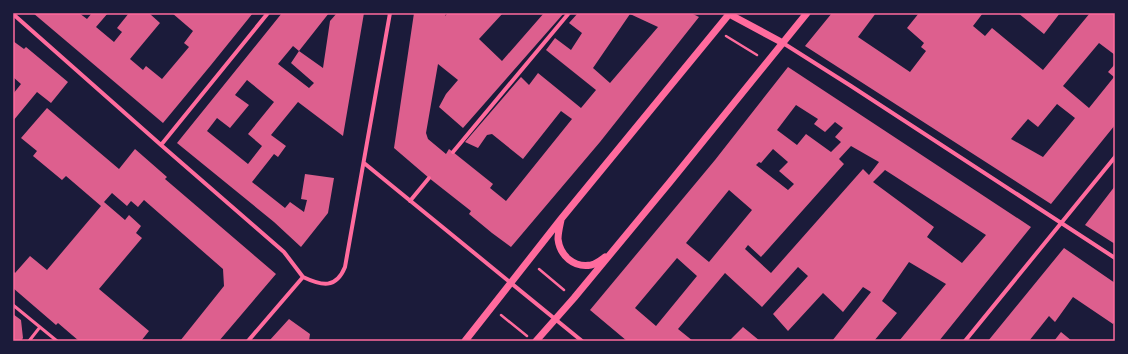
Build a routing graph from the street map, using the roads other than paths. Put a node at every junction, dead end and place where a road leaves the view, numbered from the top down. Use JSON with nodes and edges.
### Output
{"nodes":[{"id":1,"x":268,"y":13,"type":"edge"},
{"id":2,"x":390,"y":13,"type":"edge"},
{"id":3,"x":569,"y":13,"type":"edge"},
{"id":4,"x":729,"y":13,"type":"edge"},
{"id":5,"x":807,"y":13,"type":"edge"},
{"id":6,"x":16,"y":14,"type":"edge"},
{"id":7,"x":783,"y":43,"type":"junction"},
{"id":8,"x":161,"y":145,"type":"junction"},
{"id":9,"x":453,"y":152,"type":"dead end"},
{"id":10,"x":1115,"y":157,"type":"edge"},
{"id":11,"x":364,"y":163,"type":"junction"},
{"id":12,"x":428,"y":178,"type":"dead end"},
{"id":13,"x":410,"y":200,"type":"junction"},
{"id":14,"x":561,"y":219,"type":"junction"},
{"id":15,"x":1061,"y":224,"type":"junction"},
{"id":16,"x":610,"y":254,"type":"junction"},
{"id":17,"x":1115,"y":258,"type":"edge"},
{"id":18,"x":303,"y":276,"type":"junction"},
{"id":19,"x":512,"y":283,"type":"junction"},
{"id":20,"x":13,"y":305,"type":"edge"},
{"id":21,"x":555,"y":319,"type":"junction"},
{"id":22,"x":40,"y":327,"type":"junction"},
{"id":23,"x":29,"y":341,"type":"edge"},
{"id":24,"x":57,"y":341,"type":"edge"},
{"id":25,"x":248,"y":341,"type":"edge"},
{"id":26,"x":465,"y":341,"type":"edge"},
{"id":27,"x":536,"y":341,"type":"edge"},
{"id":28,"x":582,"y":341,"type":"edge"},
{"id":29,"x":965,"y":341,"type":"edge"}],
"edges":[{"from":1,"to":8,"type":"street"},
{"from":2,"to":11,"type":"street"},
{"from":3,"to":9,"type":"street"},
{"from":4,"to":7,"type":"street"},
{"from":4,"to":14,"type":"street"},
{"from":5,"to":7,"type":"street"},
{"from":6,"to":8,"type":"street"},
{"from":7,"to":15,"type":"street"},
{"from":7,"to":16,"type":"street"},
{"from":8,"to":18,"type":"street"},
{"from":10,"to":15,"type":"street"},
{"from":11,"to":13,"type":"street"},
{"from":11,"to":18,"type":"street"},
{"from":12,"to":13,"type":"street"},
{"from":13,"to":19,"type":"street"},
{"from":14,"to":16,"type":"street"},
{"from":14,"to":19,"type":"street"},
{"from":15,"to":17,"type":"street"},
{"from":15,"to":29,"type":"street"},
{"from":16,"to":21,"type":"street"},
{"from":18,"to":25,"type":"street"},
{"from":19,"to":21,"type":"street"},
{"from":19,"to":26,"type":"street"},
{"from":20,"to":22,"type":"lane"},
{"from":21,"to":27,"type":"street"},
{"from":21,"to":28,"type":"street"},
{"from":22,"to":23,"type":"lane"},
{"from":22,"to":24,"type":"lane"}]}
